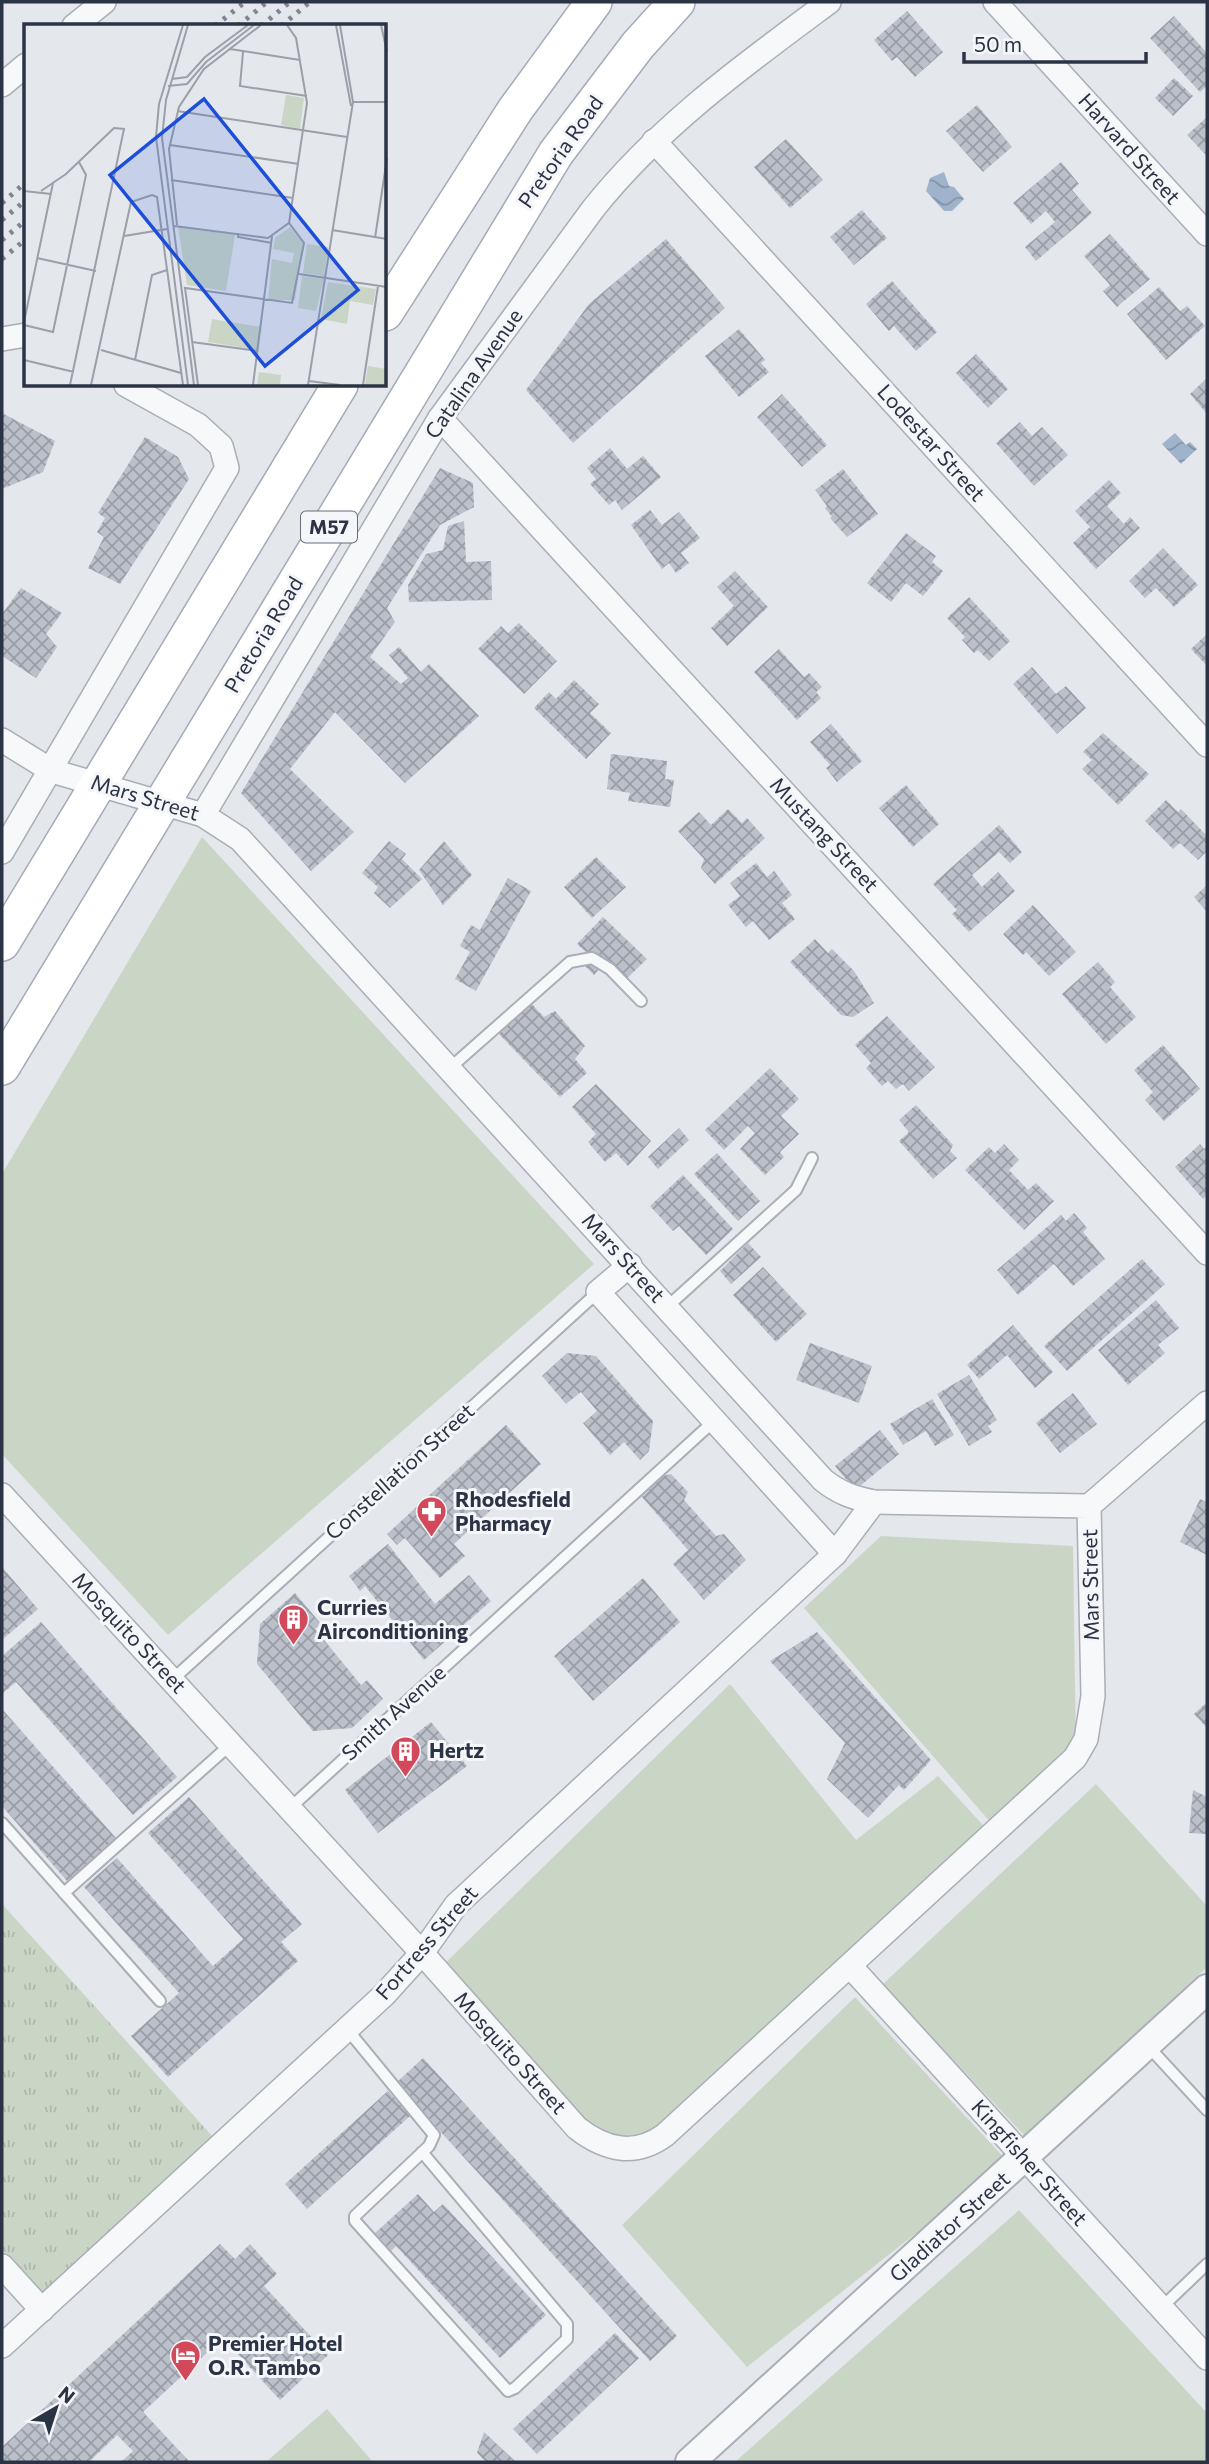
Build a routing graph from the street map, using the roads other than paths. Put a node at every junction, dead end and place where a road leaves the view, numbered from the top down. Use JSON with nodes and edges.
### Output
{"nodes":[{"id":1,"x":104,"y":2,"type":"edge"},
{"id":2,"x":594,"y":2,"type":"edge"},
{"id":3,"x":677,"y":2,"type":"edge"},
{"id":4,"x":828,"y":2,"type":"edge"},
{"id":5,"x":995,"y":2,"type":"edge"},
{"id":6,"x":76,"y":24,"type":"edge"},
{"id":7,"x":24,"y":67,"type":"edge"},
{"id":8,"x":2,"y":85,"type":"edge"},
{"id":9,"x":654,"y":141,"type":"junction"},
{"id":10,"x":1207,"y":234,"type":"edge"},
{"id":11,"x":387,"y":310,"type":"edge"},
{"id":12,"x":24,"y":335,"type":"edge"},
{"id":13,"x":2,"y":339,"type":"edge"},
{"id":14,"x":130,"y":387,"type":"edge"},
{"id":15,"x":340,"y":387,"type":"edge"},
{"id":16,"x":440,"y":418,"type":"junction"},
{"id":17,"x":2,"y":740,"type":"edge"},
{"id":18,"x":1207,"y":745,"type":"edge"},
{"id":19,"x":52,"y":771,"type":"junction"},
{"id":20,"x":99,"y":784,"type":"junction"},
{"id":21,"x":165,"y":801,"type":"junction"},
{"id":22,"x":203,"y":815,"type":"junction"},
{"id":23,"x":2,"y":852,"type":"edge"},
{"id":24,"x":2,"y":943,"type":"edge"},
{"id":25,"x":641,"y":1001,"type":"dead end"},
{"id":26,"x":2,"y":1067,"type":"edge"},
{"id":27,"x":450,"y":1068,"type":"junction"},
{"id":28,"x":813,"y":1158,"type":"dead end"},
{"id":29,"x":1207,"y":1253,"type":"edge"},
{"id":30,"x":630,"y":1265,"type":"junction"},
{"id":31,"x":598,"y":1292,"type":"junction"},
{"id":32,"x":667,"y":1307,"type":"junction"},
{"id":33,"x":1207,"y":1403,"type":"edge"},
{"id":34,"x":715,"y":1420,"type":"junction"},
{"id":35,"x":2,"y":1495,"type":"edge"},
{"id":36,"x":874,"y":1502,"type":"junction"},
{"id":37,"x":1089,"y":1506,"type":"junction"},
{"id":38,"x":835,"y":1554,"type":"junction"},
{"id":39,"x":172,"y":1680,"type":"junction"},
{"id":40,"x":231,"y":1744,"type":"junction"},
{"id":41,"x":1075,"y":1758,"type":"joint"},
{"id":42,"x":290,"y":1808,"type":"junction"},
{"id":43,"x":2,"y":1824,"type":"edge"},
{"id":44,"x":64,"y":1893,"type":"junction"},
{"id":45,"x":422,"y":1953,"type":"junction"},
{"id":46,"x":851,"y":1967,"type":"junction"},
{"id":47,"x":1207,"y":1989,"type":"edge"},
{"id":48,"x":160,"y":2001,"type":"dead end"},
{"id":49,"x":347,"y":2029,"type":"junction"},
{"id":50,"x":1147,"y":2045,"type":"junction"},
{"id":51,"x":1207,"y":2110,"type":"edge"},
{"id":52,"x":422,"y":2152,"type":"junction"},
{"id":53,"x":1025,"y":2159,"type":"junction"},
{"id":54,"x":1207,"y":2264,"type":"edge"},
{"id":55,"x":2,"y":2266,"type":"edge"},
{"id":56,"x":1161,"y":2308,"type":"junction"},
{"id":57,"x":42,"y":2310,"type":"junction"},
{"id":58,"x":2,"y":2346,"type":"edge"},
{"id":59,"x":1207,"y":2358,"type":"edge"},
{"id":60,"x":690,"y":2462,"type":"edge"}],
"edges":[{"from":1,"to":6,"type":"street"},
{"from":2,"to":11,"type":"main road"},
{"from":3,"to":21,"type":"main road","name":"Pretoria Road","number":"M57"},
{"from":4,"to":9,"type":"street","name":"Catalina Avenue"},
{"from":5,"to":10,"type":"street","name":"Harvard Street"},
{"from":7,"to":8,"type":"street"},
{"from":9,"to":16,"type":"street","name":"Catalina Avenue"},
{"from":9,"to":18,"type":"street","name":"Lodestar Street"},
{"from":12,"to":13,"type":"street"},
{"from":14,"to":19,"type":"street"},
{"from":15,"to":20,"type":"main road"},
{"from":16,"to":22,"type":"street","name":"Catalina Avenue"},
{"from":16,"to":29,"type":"street","name":"Mustang Street"},
{"from":17,"to":19,"type":"street","name":"Mars Street"},
{"from":19,"to":20,"type":"street","name":"Mars Street"},
{"from":19,"to":23,"type":"street"},
{"from":20,"to":21,"type":"street","name":"Mars Street"},
{"from":20,"to":24,"type":"main road"},
{"from":21,"to":22,"type":"street","name":"Mars Street"},
{"from":21,"to":26,"type":"main road","name":"Pretoria Road","number":"M57"},
{"from":22,"to":27,"type":"street","name":"Mars Street"},
{"from":25,"to":27,"type":"lane"},
{"from":27,"to":30,"type":"street","name":"Mars Street"},
{"from":28,"to":32,"type":"lane"},
{"from":30,"to":31,"type":"street","name":"Constellation Street"},
{"from":30,"to":32,"type":"street","name":"Mars Street"},
{"from":31,"to":34,"type":"street"},
{"from":31,"to":39,"type":"lane","name":"Constellation Street"},
{"from":32,"to":36,"type":"street","name":"Mars Street"},
{"from":33,"to":37,"type":"street"},
{"from":34,"to":38,"type":"street"},
{"from":34,"to":42,"type":"lane","name":"Smith Avenue"},
{"from":35,"to":39,"type":"street","name":"Mosquito Street"},
{"from":36,"to":37,"type":"street","name":"Mars Street"},
{"from":36,"to":38,"type":"street","name":"Fortress Street"},
{"from":37,"to":41,"type":"street","name":"Mars Street"},
{"from":38,"to":45,"type":"street","name":"Fortress Street"},
{"from":39,"to":40,"type":"street","name":"Mosquito Street"},
{"from":40,"to":42,"type":"street","name":"Mosquito Street"},
{"from":40,"to":44,"type":"lane"},
{"from":41,"to":46,"type":"street","name":"Mosquito Street"},
{"from":42,"to":45,"type":"street","name":"Mosquito Street"},
{"from":43,"to":44,"type":"lane"},
{"from":44,"to":48,"type":"lane"},
{"from":45,"to":46,"type":"street","name":"Mosquito Street"},
{"from":45,"to":49,"type":"street","name":"Fortress Street"},
{"from":46,"to":53,"type":"street","name":"Kingfisher Street"},
{"from":47,"to":50,"type":"street","name":"Gladiator Street"},
{"from":49,"to":52,"type":"lane"},
{"from":49,"to":57,"type":"street","name":"Fortress Street"},
{"from":50,"to":51,"type":"lane"},
{"from":50,"to":53,"type":"street","name":"Gladiator Street"},
{"from":52,"to":52,"type":"lane"},
{"from":53,"to":56,"type":"street","name":"Kingfisher Street"},
{"from":53,"to":60,"type":"street","name":"Gladiator Street"},
{"from":54,"to":56,"type":"lane"},
{"from":55,"to":57,"type":"street"},
{"from":56,"to":59,"type":"street","name":"Kingfisher Street"},
{"from":57,"to":58,"type":"street","name":"Fortress Street"}]}
